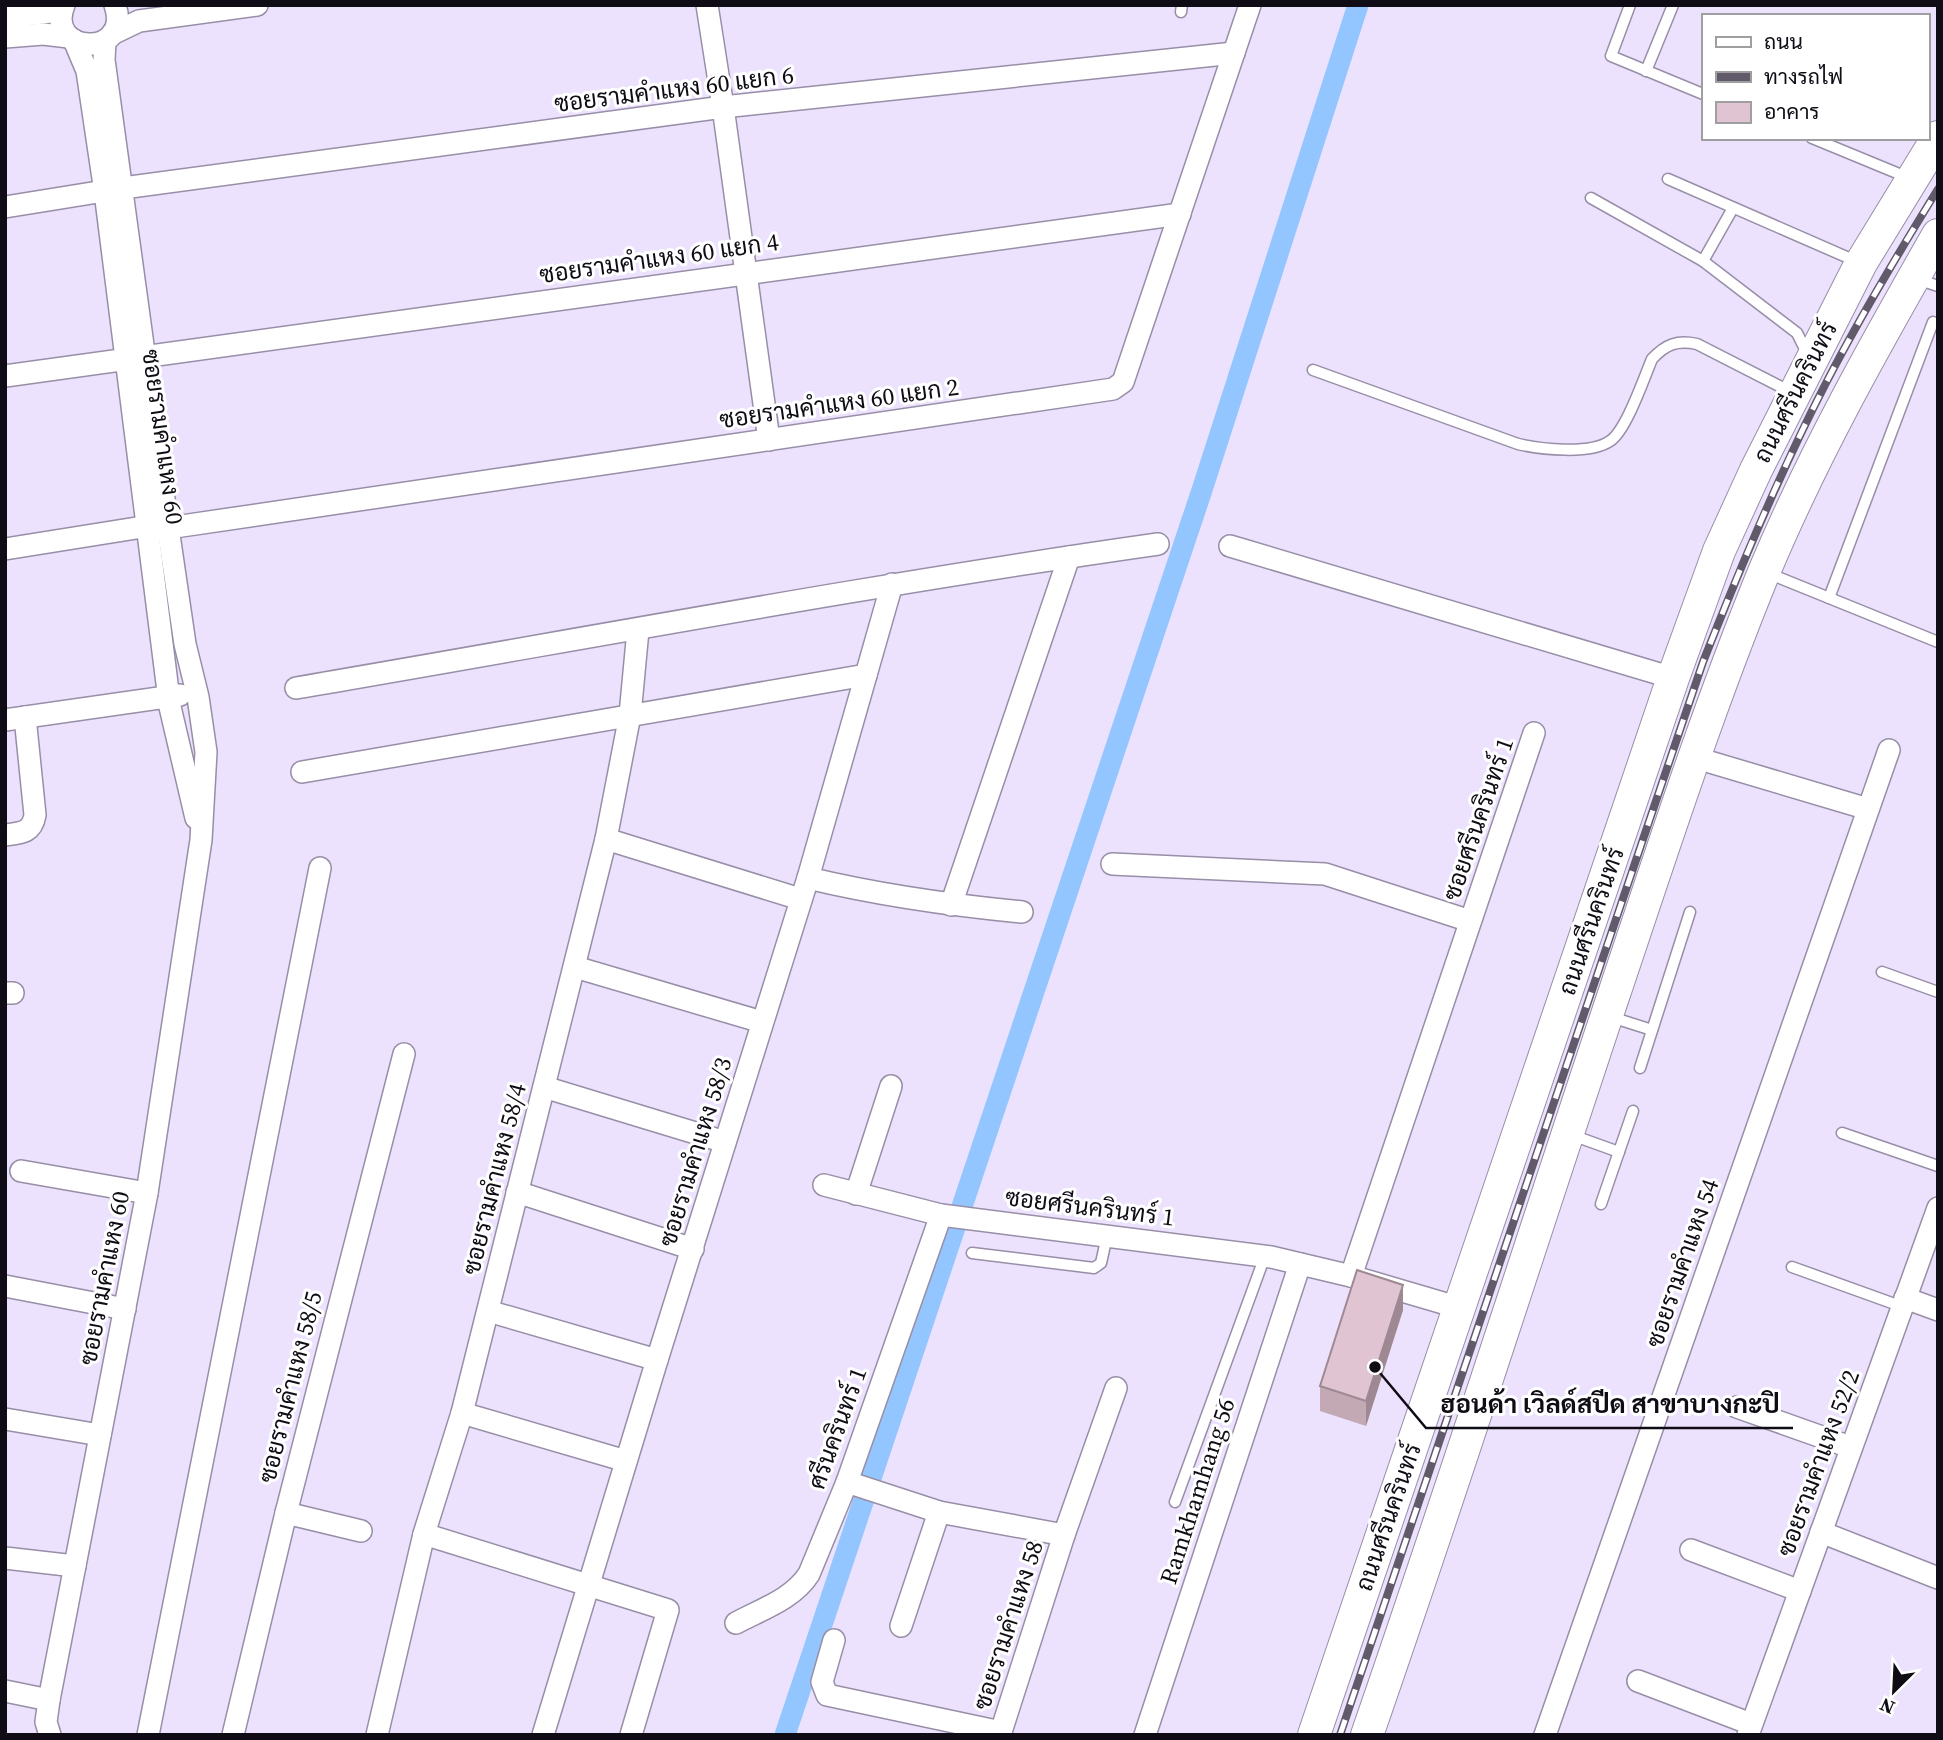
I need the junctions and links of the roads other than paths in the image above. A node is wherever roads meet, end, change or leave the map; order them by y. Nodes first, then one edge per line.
1 (63, 5) edge
2 (115, 5) edge
3 (257, 5) edge
4 (707, 5) edge
5 (1250, 5) edge
6 (1630, 5) edge
7 (1673, 5) edge
8 (14, 13) edge
9 (5, 37) edge
10 (109, 37) junction
11 (72, 39) junction
12 (1234, 53) junction
13 (1646, 71) junction
14 (1702, 94) edge
15 (723, 107) junction
16 (1938, 137) edge
17 (1817, 140) edge
18 (1668, 179) dead end
19 (1912, 179) junction
20 (114, 190) junction
21 (1591, 198) dead end
22 (5, 207) edge
23 (1733, 208) junction
24 (1180, 214) junction
25 (1938, 235) edge
26 (1703, 261) junction
27 (1861, 263) junction
28 (746, 272) junction
29 (1926, 282) edge
30 (1933, 321) dead end
31 (136, 357) junction
32 (1810, 361) junction
33 (1313, 370) dead end
34 (5, 376) edge
35 (1794, 394) junction
36 (769, 440) junction
37 (158, 527) junction
38 (1158, 544) dead end
39 (1230, 546) dead end
40 (5, 549) edge
41 (1719, 551) junction
42 (1069, 557) junction
43 (1765, 572) junction
44 (892, 584) junction
45 (1829, 598) junction
46 (638, 630) junction
47 (1938, 642) edge
48 (866, 675) junction
49 (1673, 678) junction
50 (296, 688) dead end
51 (197, 693) junction
52 (169, 697) junction
53 (629, 715) junction
54 (15, 718) edge
55 (1534, 733) dead end
56 (1889, 750) dead end
57 (1693, 757) junction
58 (302, 772) dead end
59 (1868, 809) junction
60 (5, 835) edge
61 (606, 839) junction
62 (201, 841) junction
63 (1112, 863) dead end
64 (320, 868) dead end
65 (808, 878) junction
66 (800, 899) junction
67 (951, 905) junction
68 (1022, 912) dead end
69 (1690, 912) dead end
70 (1471, 921) junction
71 (575, 967) junction
72 (1882, 972) dead end
73 (1938, 992) edge
74 (1606, 1016) junction
75 (762, 1022) junction
76 (1652, 1030) junction
77 (404, 1054) dead end
78 (1640, 1068) dead end
79 (891, 1086) dead end
80 (544, 1087) junction
81 (1633, 1111) dead end
82 (1567, 1133) junction
83 (1842, 1133) dead end
84 (725, 1142) junction
85 (1619, 1152) junction
86 (1938, 1166) edge
87 (21, 1171) dead end
88 (824, 1185) dead end
89 (517, 1192) junction
90 (147, 1193) junction
91 (856, 1194) junction
92 (1601, 1204) dead end
93 (1938, 1208) edge
94 (947, 1216) junction
95 (1107, 1236) junction
96 (693, 1249) junction
97 (972, 1253) dead end
98 (1265, 1256) junction
99 (1929, 1259) edge
100 (1300, 1264) junction
101 (1792, 1267) dead end
102 (1351, 1276) junction
103 (5, 1286) edge
104 (1904, 1303) junction
105 (1460, 1308) junction
106 (125, 1309) junction
107 (1938, 1310) edge
108 (488, 1311) junction
109 (657, 1360) junction
110 (1116, 1388) dead end
111 (1737, 1407) dead end
112 (462, 1413) junction
113 (5, 1419) edge
114 (100, 1435) junction
115 (1850, 1447) junction
116 (626, 1461) junction
117 (847, 1482) junction
118 (1175, 1502) dead end
119 (939, 1512) junction
120 (286, 1513) junction
121 (361, 1531) dead end
122 (1821, 1532) junction
123 (424, 1534) junction
124 (1064, 1535) junction
125 (1690, 1550) dead end
126 (5, 1559) edge
127 (75, 1566) junction
128 (1938, 1578) edge
129 (588, 1584) junction
130 (1800, 1591) junction
131 (736, 1623) dead end
132 (901, 1626) dead end
133 (834, 1640) dead end
134 (1638, 1681) dead end
135 (5, 1691) edge
136 (49, 1700) junction
137 (1750, 1729) edge
138 (43, 1731) edge
139 (1001, 1733) edge
140 (148, 1735) edge
141 (233, 1735) edge
142 (377, 1735) edge
143 (544, 1735) edge
144 (631, 1735) edge
145 (1145, 1735) edge
146 (1314, 1735) edge
147 (1367, 1735) edge
148 (1545, 1735) edge

1 - 8 street
1 - 11 street, ซอยรามคำแหง 60
2 - 10 street, ซอยรามคำแหง 60
3 - 10 street
4 - 15 street
5 - 12 street, ซอยรามคำแหง 60 แยก 2
6 - 13 lane
7 - 13 lane
9 - 11 street
10 - 11 street
10 - 20 street, ซอยรามคำแหง 60
11 - 20 street, ซอยรามคำแหง 60
12 - 15 street, ซอยรามคำแหง 60 แยก 6
12 - 24 street, ซอยรามคำแหง 60 แยก 2
13 - 14 lane
15 - 20 street, ซอยรามคำแหง 60 แยก 6
15 - 28 street
16 - 19 main road, ถนนศรีนครินทร์
17 - 19 lane
18 - 23 lane
19 - 27 main road, ถนนศรีนครินทร์
20 - 22 street, ซอยรามคำแหง 60 แยก 6
20 - 31 street, ซอยรามคำแหง 60
21 - 26 lane
23 - 26 lane
23 - 27 lane
24 - 28 street, ซอยรามคำแหง 60 แยก 4
24 - 36 street, ซอยรามคำแหง 60 แยก 2
25 - 29 main road, ถนนศรีนครินทร์
26 - 32 lane
27 - 32 main road, ถนนศรีนครินทร์
28 - 31 street, ซอยรามคำแหง 60 แยก 4
28 - 36 street
29 - 43 main road, ถนนศรีนครินทร์
30 - 45 lane
31 - 34 street, ซอยรามคำแหง 60 แยก 4
31 - 37 street, ซอยรามคำแหง 60
32 - 35 main road, ถนนศรีนครินทร์
33 - 35 lane
35 - 41 main road, ถนนศรีนครินทร์
36 - 37 street, ซอยรามคำแหง 60 แยก 2
37 - 40 street, ซอยรามคำแหง 60 แยก 2
37 - 51 street, ซอยรามคำแหง 60
37 - 52 street, ซอยรามคำแหง 60
38 - 42 street
39 - 49 street
41 - 43 main road
41 - 49 main road, ถนนศรีนครินทร์
42 - 44 street
42 - 67 street
43 - 45 lane
43 - 57 main road, ถนนศรีนครินทร์
44 - 46 street
44 - 48 street, ซอยรามคำแหง 58/3
45 - 47 lane
46 - 50 street
46 - 53 street, ซอยรามคำแหง 58/4
48 - 53 street
48 - 65 street, ซอยรามคำแหง 58/3
49 - 105 main road, ถนนศรีนครินทร์
51 - 52 street
51 - 62 street, ซอยรามคำแหง 60
52 - 54 street
52 - 62 street, ซอยรามคำแหง 60
53 - 58 street
53 - 61 street, ซอยรามคำแหง 58/4
54 - 60 street
55 - 70 street, ซอยศรีนครินทร์ 1
56 - 59 street, ซอยรามคำแหง 54
57 - 59 street
57 - 74 main road, ถนนศรีนครินทร์
59 - 148 street, ซอยรามคำแหง 54
61 - 66 street
61 - 71 street, ซอยรามคำแหง 58/4
62 - 90 street, ซอยรามคำแหง 60
63 - 70 street, ซอยศรีนครินทร์ 1
64 - 140 street
65 - 66 street, ซอยรามคำแหง 58/3
65 - 67 street
66 - 75 street, ซอยรามคำแหง 58/3
67 - 68 street
69 - 76 lane
70 - 102 street, ซอยศรีนครินทร์ 1
71 - 75 street
71 - 80 street, ซอยรามคำแหง 58/4
72 - 73 lane
74 - 76 lane
74 - 82 main road, ถนนศรีนครินทร์
75 - 84 street, ซอยรามคำแหง 58/3
76 - 78 lane
77 - 120 street, ซอยรามคำแหง 58/5
79 - 91 street
80 - 84 street
80 - 89 street, ซอยรามคำแหง 58/4
81 - 85 lane
82 - 85 lane
82 - 147 main road, ถนนศรีนครินทร์
83 - 86 lane
84 - 96 street, ซอยรามคำแหง 58/3
85 - 92 lane
87 - 90 street
88 - 91 street, ซอยศรีนครินทร์ 1
89 - 96 street
89 - 108 street, ซอยรามคำแหง 58/4
90 - 106 street, ซอยรามคำแหง 60
91 - 94 street, ซอยศรีนครินทร์ 1
93 - 99 street, ซอยรามคำแหง 52/2
94 - 95 street, ซอยศรีนครินทร์ 1
94 - 117 street, ศรีนครินทร์ 1
95 - 97 lane
95 - 98 street, ซอยศรีนครินทร์ 1
96 - 109 street, ซอยรามคำแหง 58/3
98 - 100 street, ซอยศรีนครินทร์ 1
98 - 118 lane
99 - 104 street, ซอยรามคำแหง 52/2
100 - 102 street, ซอยศรีนครินทร์ 1
100 - 145 street, Ramkhamhang 56
101 - 104 lane
102 - 105 street, ซอยศรีนครินทร์ 1
103 - 106 street
104 - 107 street
104 - 115 street, ซอยรามคำแหง 52/2
105 - 146 main road, ถนนศรีนครินทร์
106 - 114 street, ซอยรามคำแหง 60
108 - 109 street
108 - 112 street, ซอยรามคำแหง 58/4
109 - 116 street, ซอยรามคำแหง 58/3
110 - 124 street, ซอยรามคำแหง 58
111 - 115 street
112 - 116 street
112 - 123 street, ซอยรามคำแหง 58/4
113 - 114 street
114 - 127 street, ซอยรามคำแหง 60
115 - 122 street, ซอยรามคำแหง 52/2
116 - 129 street, ซอยรามคำแหง 58/3
117 - 119 street, ซอยรามคำแหง 58
117 - 131 street, ศรีนครินทร์ 1
119 - 124 street, ซอยรามคำแหง 58
119 - 132 street
120 - 121 street
120 - 141 street, ซอยรามคำแหง 58/5
122 - 128 street
122 - 130 street, ซอยรามคำแหง 52/2
123 - 129 street
123 - 142 street, ซอยรามคำแหง 58/4
124 - 139 street, ซอยรามคำแหง 58
125 - 130 street
126 - 127 street
127 - 136 street, ซอยรามคำแหง 60
129 - 143 street, ซอยรามคำแหง 58/3
129 - 144 street
130 - 137 street, ซอยรามคำแหง 52/2
133 - 139 street, ซอยรามคำแหง 58
134 - 137 street
135 - 136 street
136 - 138 street, ซอยรามคำแหง 60

